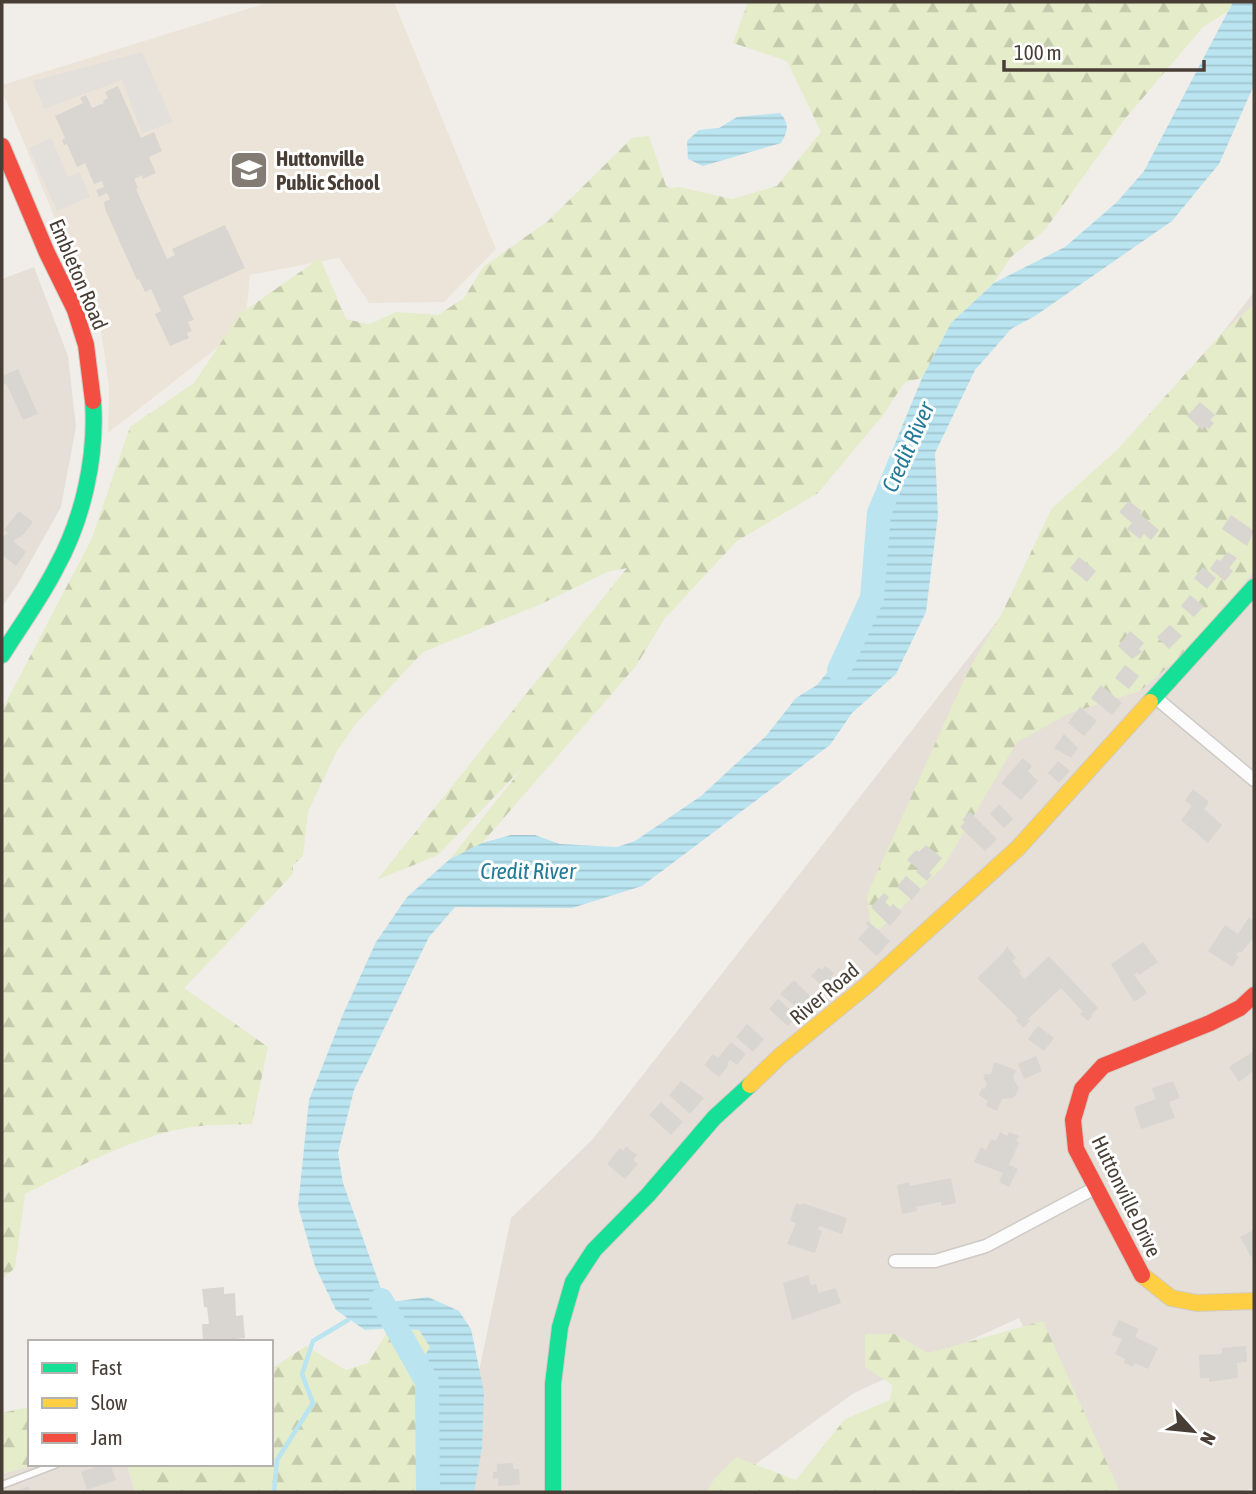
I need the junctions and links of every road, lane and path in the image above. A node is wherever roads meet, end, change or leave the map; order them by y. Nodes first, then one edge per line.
1 (2, 146) edge
2 (1254, 587) edge
3 (2, 654) edge
4 (1156, 698) junction
5 (1254, 780) edge
6 (1254, 995) edge
7 (1095, 1188) junction
8 (895, 1261) dead end
9 (1254, 1301) edge
10 (52, 1466) edge
11 (2, 1485) edge
12 (553, 1492) edge

1 - 3 street, Embleton Road
2 - 4 street, River Road
4 - 5 street
4 - 12 street, River Road
6 - 7 street, Huttonville Drive
7 - 8 street
7 - 9 street, Huttonville Drive
10 - 11 lane

